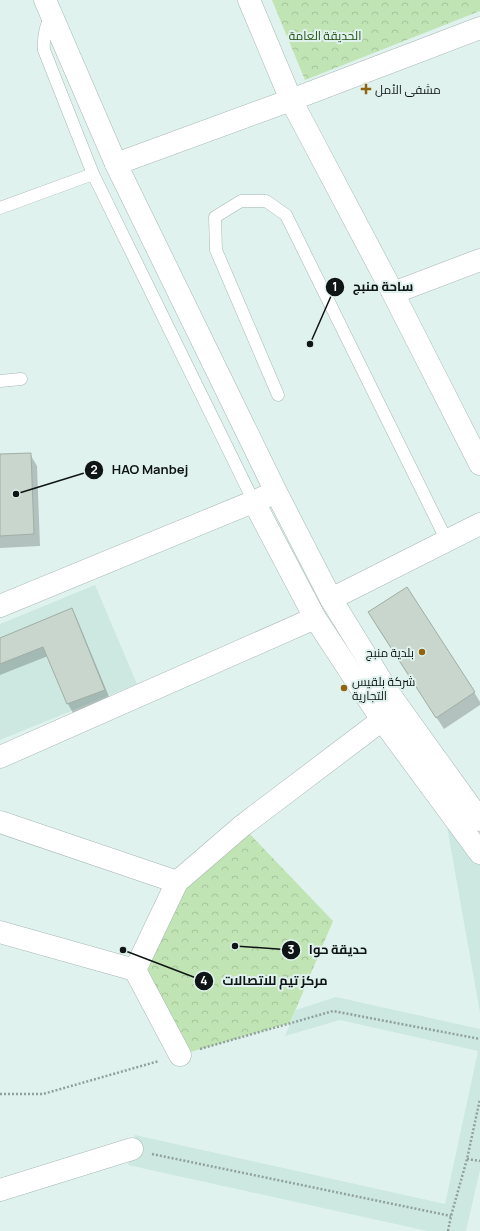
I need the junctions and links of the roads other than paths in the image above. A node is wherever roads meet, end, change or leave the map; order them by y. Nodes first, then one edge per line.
1 (249, 0) edge
2 (48, 7) edge
3 (480, 28) edge
4 (291, 100) junction
5 (116, 164) junction
6 (93, 174) junction
7 (0, 208) edge
8 (480, 260) edge
9 (394, 293) junction
10 (20, 380) dead end
11 (0, 381) edge
12 (278, 395) dead end
13 (480, 464) edge
14 (276, 492) junction
15 (254, 502) junction
16 (480, 524) edge
17 (447, 540) junction
18 (331, 599) junction
19 (0, 606) edge
20 (315, 618) junction
21 (382, 720) junction
22 (0, 757) edge
23 (480, 820) edge
24 (0, 822) edge
25 (480, 853) edge
26 (177, 882) junction
27 (0, 932) edge
28 (135, 970) junction
29 (180, 1055) road end
30 (132, 1149) road end
31 (0, 1190) edge

1 - 4 street
2 - 5 street
2 - 6 lane
3 - 4 street
4 - 5 street
4 - 9 street
5 - 14 street
6 - 7 lane
6 - 15 lane
8 - 9 street
9 - 13 street
10 - 11 lane
12 - 17 lane
14 - 15 street
14 - 18 street
15 - 19 street
15 - 20 street
16 - 17 street
17 - 18 street
18 - 23 street
20 - 21 street
20 - 22 street
21 - 25 street
21 - 26 street
24 - 26 street
26 - 28 street
27 - 28 street
28 - 29 street
30 - 31 street

